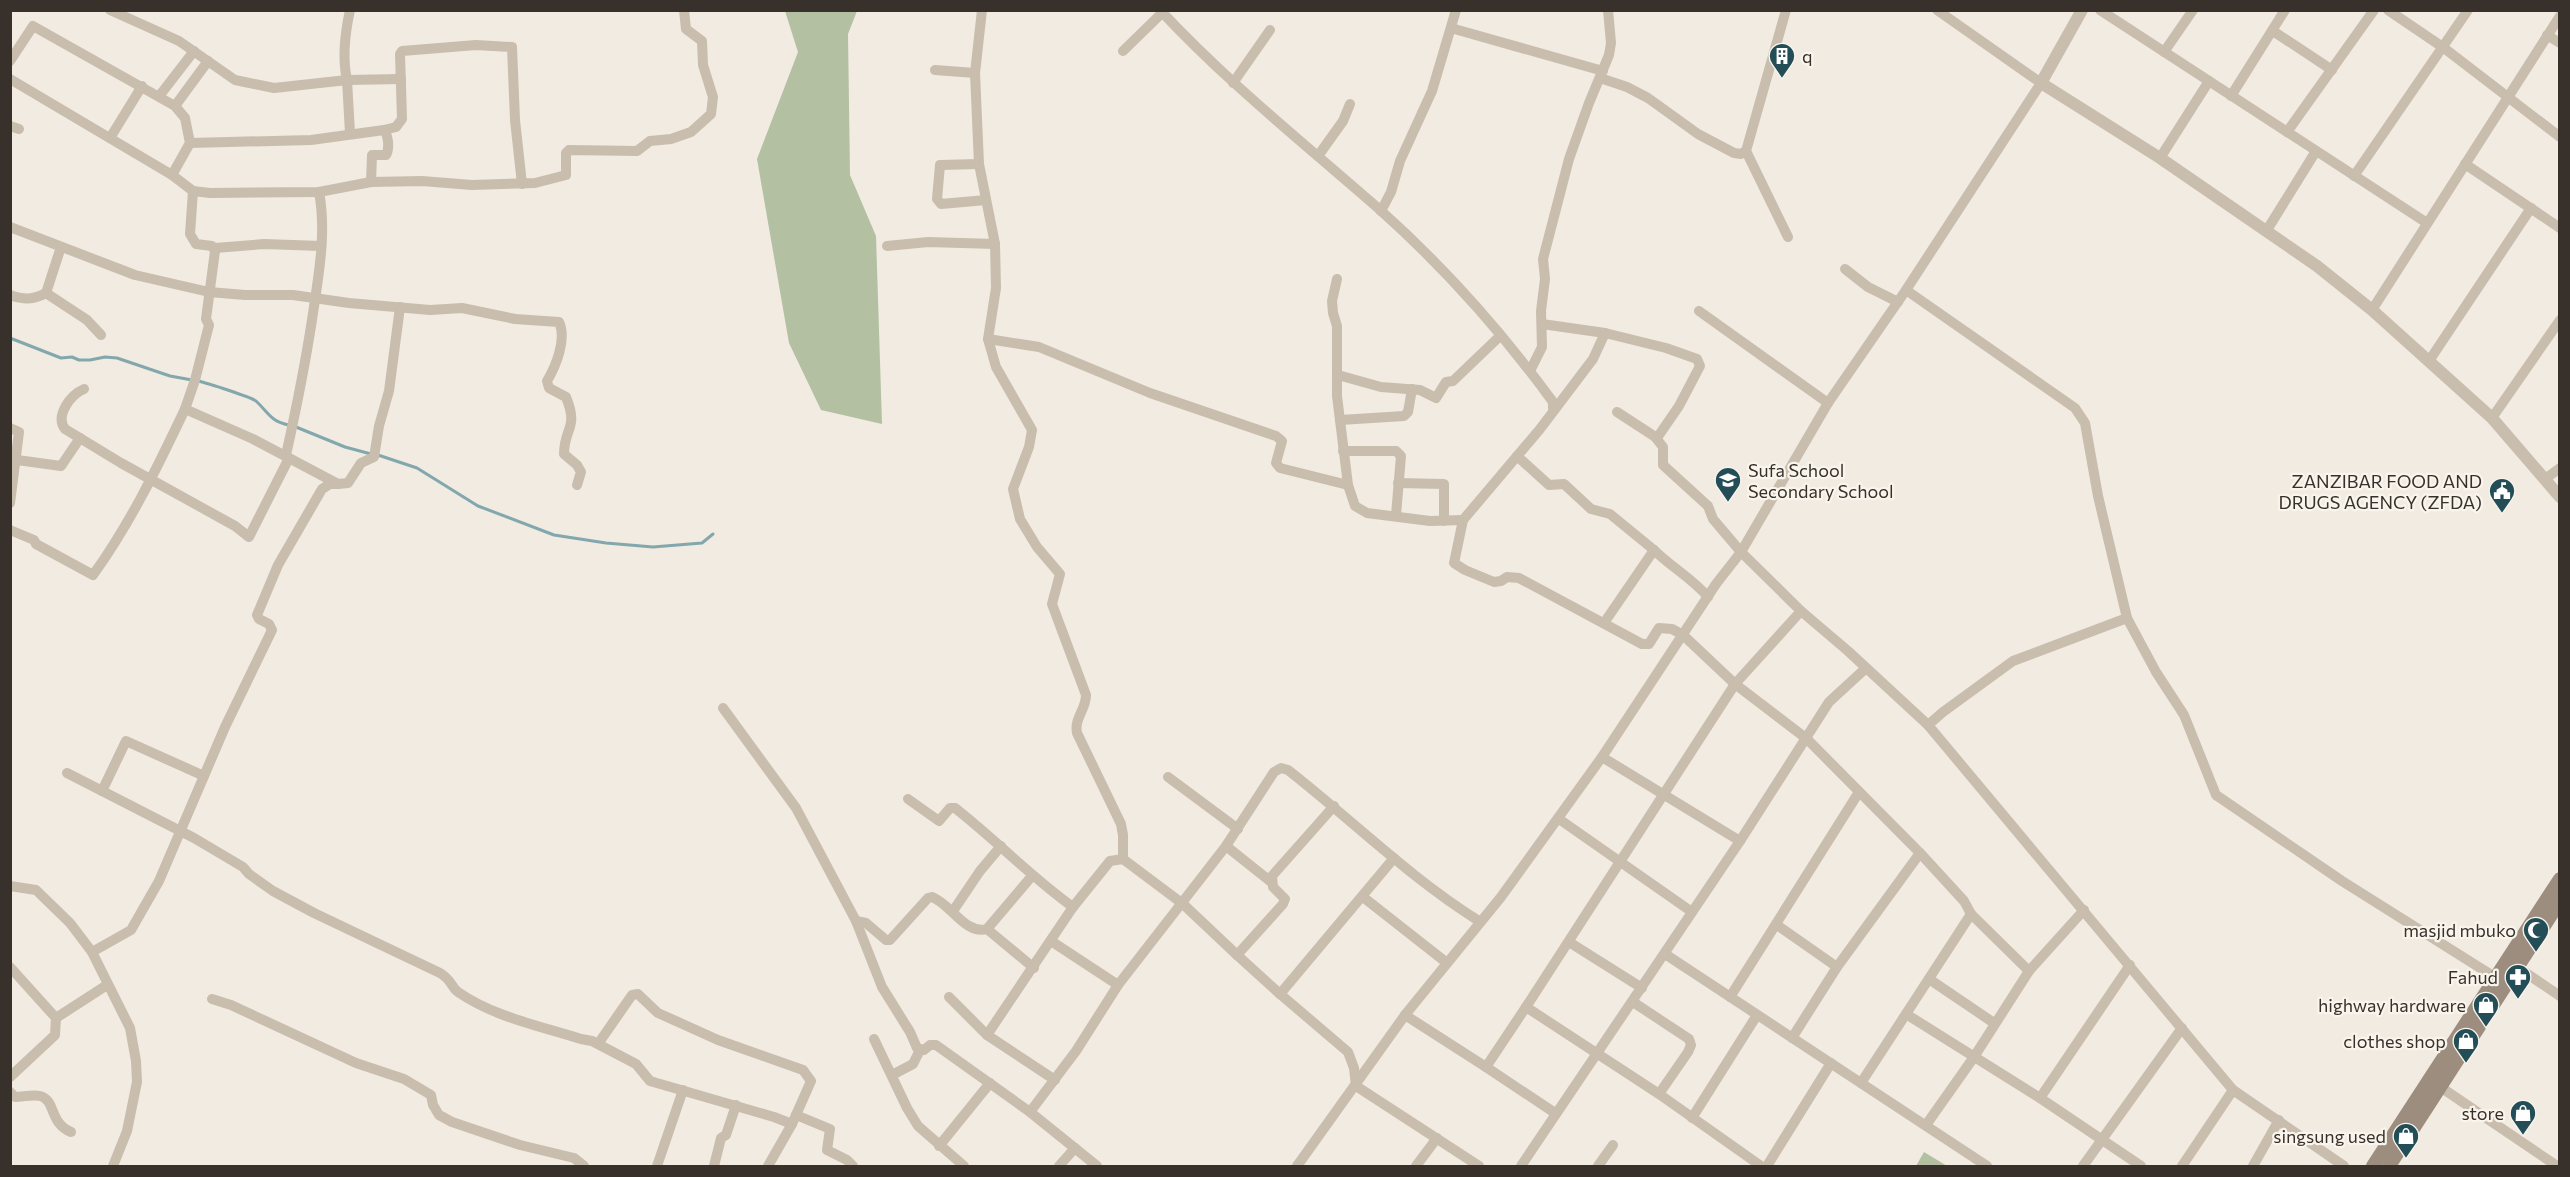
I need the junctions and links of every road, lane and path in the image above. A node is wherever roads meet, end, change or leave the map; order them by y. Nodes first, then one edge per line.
1 (110, 10) edge
2 (350, 10) edge
3 (684, 10) edge
4 (982, 10) edge
5 (1456, 10) edge
6 (1608, 10) edge
7 (1786, 10) edge
8 (1937, 10) edge
9 (2082, 10) edge
10 (2100, 10) edge
11 (2193, 10) edge
12 (2285, 10) edge
13 (2374, 10) edge
14 (2388, 10) edge
15 (2468, 10) edge
16 (1161, 12) edge
17 (124, 14) edge
18 (2559, 16) edge
19 (1451, 28) junction
20 (1270, 30) dead end
21 (2273, 31) junction
22 (2547, 35) junction
23 (2559, 43) edge
24 (2444, 48) junction
25 (194, 51) junction
26 (1123, 51) dead end
27 (2164, 52) junction
28 (10, 61) edge
29 (208, 61) junction
30 (2332, 69) junction
31 (935, 70) dead end
32 (975, 73) junction
33 (1601, 74) junction
34 (10, 79) edge
35 (401, 79) junction
36 (347, 80) junction
37 (2209, 81) junction
38 (1233, 83) junction
39 (2041, 83) junction
40 (142, 86) junction
41 (159, 95) junction
42 (2231, 96) junction
43 (2507, 97) junction
44 (1350, 104) dead end
45 (175, 106) junction
46 (384, 130) junction
47 (2287, 132) junction
48 (350, 133) junction
49 (2559, 137) edge
50 (110, 138) junction
51 (190, 143) junction
52 (1746, 151) junction
53 (2316, 151) junction
54 (1318, 156) junction
55 (2160, 158) junction
56 (979, 164) junction
57 (2464, 164) junction
58 (172, 175) junction
59 (2354, 176) junction
60 (371, 182) junction
61 (522, 184) junction
62 (193, 191) junction
63 (319, 192) junction
64 (986, 200) junction
65 (2531, 208) junction
66 (1381, 211) junction
67 (2427, 223) junction
68 (10, 227) edge
69 (2559, 228) edge
70 (2267, 230) junction
71 (1788, 237) dead end
72 (995, 244) junction
73 (321, 246) junction
74 (887, 246) dead end
75 (61, 247) junction
76 (214, 248) junction
77 (1845, 269) dead end
78 (1337, 279) dead end
79 (1906, 290) junction
80 (209, 292) junction
81 (46, 293) junction
82 (10, 295) edge
83 (315, 297) junction
84 (1898, 302) junction
85 (400, 307) junction
86 (2372, 310) junction
87 (1699, 312) dead end
88 (2559, 321) edge
89 (1542, 324) junction
90 (1605, 333) junction
91 (100, 335) dead end
92 (2549, 335) junction
93 (1500, 336) junction
94 (988, 339) junction
95 (2559, 342) edge
96 (2429, 361) junction
97 (1530, 370) junction
98 (1338, 375) junction
99 (1412, 388) junction
100 (84, 389) dead end
101 (1828, 403) junction
102 (1553, 408) junction
103 (185, 409) junction
104 (1617, 412) dead end
105 (2492, 417) junction
106 (1340, 420) junction
107 (10, 428) edge
108 (80, 438) junction
109 (1656, 438) junction
110 (1343, 451) junction
111 (287, 456) junction
112 (1517, 456) junction
113 (14, 460) edge
114 (2559, 468) edge
115 (2545, 479) junction
116 (151, 480) junction
117 (1398, 483) junction
118 (338, 484) junction
119 (577, 485) dead end
120 (1348, 485) junction
121 (2559, 497) edge
122 (10, 504) edge
123 (1396, 515) junction
124 (1463, 520) junction
125 (1444, 521) junction
126 (10, 530) edge
127 (1653, 550) junction
128 (1741, 552) junction
129 (1708, 597) junction
130 (1801, 611) junction
131 (2127, 618) junction
132 (1604, 623) junction
133 (1683, 635) junction
134 (1866, 668) junction
135 (1735, 684) junction
136 (723, 708) dead end
137 (1928, 725) junction
138 (1806, 739) junction
139 (1602, 757) junction
140 (67, 773) dead end
141 (204, 776) junction
142 (1168, 777) dead end
143 (102, 791) junction
144 (1859, 792) junction
145 (1664, 796) junction
146 (908, 799) dead end
147 (1334, 806) junction
148 (1559, 819) junction
149 (1238, 829) junction
150 (182, 832) junction
151 (1740, 841) junction
152 (1001, 846) junction
153 (1226, 846) junction
154 (1920, 853) junction
155 (1394, 858) junction
156 (1123, 859) junction
157 (1621, 862) junction
158 (1032, 876) junction
159 (2559, 879) edge
160 (1270, 881) junction
161 (10, 886) edge
162 (1363, 897) junction
163 (2559, 901) edge
164 (1183, 904) junction
165 (1073, 906) junction
166 (2084, 910) junction
167 (953, 911) junction
168 (1692, 912) junction
169 (1971, 914) junction
170 (855, 921) junction
171 (1479, 921) junction
172 (1777, 925) junction
173 (987, 929) junction
174 (1051, 941) junction
175 (1569, 942) junction
176 (92, 952) junction
177 (1665, 954) junction
178 (1237, 955) junction
179 (1447, 963) junction
180 (2130, 965) junction
181 (10, 967) edge
182 (1838, 967) junction
183 (1034, 968) junction
184 (2517, 968) junction
185 (2029, 971) junction
186 (1929, 979) junction
187 (2500, 981) junction
188 (107, 985) junction
189 (1118, 985) junction
190 (1642, 988) junction
191 (1280, 994) junction
192 (2559, 996) edge
193 (949, 997) dead end
194 (1730, 997) junction
195 (212, 999) dead end
196 (1633, 1002) junction
197 (1526, 1007) junction
198 (1906, 1014) junction
199 (1405, 1015) junction
200 (1757, 1015) junction
201 (56, 1018) junction
202 (1994, 1023) junction
203 (2182, 1028) junction
204 (987, 1035) junction
205 (1792, 1038) junction
206 (874, 1039) dead end
207 (598, 1044) junction
208 (920, 1050) junction
209 (1596, 1053) junction
210 (1974, 1057) junction
211 (1831, 1063) junction
212 (1486, 1067) junction
213 (892, 1075) junction
214 (10, 1077) edge
215 (1055, 1080) junction
216 (990, 1083) junction
217 (1861, 1083) junction
218 (2434, 1084) junction
219 (1356, 1086) junction
220 (683, 1090) junction
221 (2234, 1090) junction
222 (10, 1092) edge
223 (1659, 1094) junction
224 (2040, 1098) junction
225 (736, 1105) junction
226 (1030, 1112) junction
227 (1556, 1113) junction
228 (1692, 1118) junction
229 (794, 1120) junction
230 (2279, 1120) junction
231 (1926, 1125) junction
232 (70, 1132) dead end
233 (1437, 1137) junction
234 (2102, 1141) junction
235 (1613, 1144) dead end
236 (939, 1146) junction
237 (1075, 1148) junction
238 (2558, 1166) edge
239 (113, 1167) edge
240 (584, 1167) edge
241 (657, 1167) edge
242 (714, 1167) edge
243 (768, 1167) edge
244 (853, 1167) edge
245 (964, 1167) edge
246 (1059, 1167) edge
247 (1097, 1167) edge
248 (1297, 1167) edge
249 (1416, 1167) edge
250 (1479, 1167) edge
251 (1521, 1167) edge
252 (1598, 1167) edge
253 (1761, 1167) edge
254 (1767, 1167) edge
255 (1987, 1167) edge
256 (2083, 1167) edge
257 (2141, 1167) edge
258 (2182, 1167) edge
259 (2253, 1167) edge
260 (2344, 1167) edge
261 (2373, 1167) edge
262 (2389, 1167) edge

1 - 17 street
2 - 36 street
3 - 61 street
4 - 32 street
5 - 19 street
6 - 33 street
7 - 52 street
8 - 39 street
9 - 39 street
10 - 27 street
11 - 27 street
12 - 21 street
13 - 30 street
14 - 24 street
15 - 24 street
16 - 26 street
16 - 38 street
17 - 25 street
18 - 22 street
19 - 33 street
19 - 66 street
20 - 38 street
21 - 30 street
21 - 42 street
22 - 23 street
22 - 43 street
24 - 43 street
24 - 59 street
25 - 29 street
25 - 41 street
27 - 37 street
28 - 40 street
29 - 36 street
29 - 45 street
30 - 47 street
31 - 32 street
32 - 56 street
33 - 52 street
33 - 89 street
34 - 50 street
35 - 36 street
35 - 46 street
35 - 61 street
36 - 48 street
37 - 42 street
37 - 55 street
38 - 54 street
39 - 55 street
39 - 79 street
40 - 41 street
40 - 50 street
41 - 45 street
42 - 47 street
43 - 49 street
43 - 57 street
44 - 54 street
45 - 51 street
46 - 48 street
46 - 60 street
47 - 53 street
48 - 51 street
50 - 58 street
51 - 58 street
52 - 71 street
53 - 59 street
53 - 70 street
54 - 66 street
55 - 70 street
56 - 64 street
56 - 64 street
57 - 65 street
57 - 67 street
58 - 62 street
59 - 67 street
60 - 61 street
60 - 63 street
62 - 63 street
62 - 76 street
63 - 73 street
64 - 72 street
65 - 69 street
65 - 96 street
66 - 93 street
67 - 86 street
68 - 75 street
70 - 86 street
72 - 74 street
72 - 94 street
73 - 76 street
73 - 83 street
75 - 80 street
75 - 81 street
76 - 80 street
77 - 84 street
78 - 98 street
79 - 84 street
79 - 131 street
80 - 83 street
80 - 103 street
81 - 82 street
81 - 91 street
83 - 85 street
83 - 111 street
84 - 101 street
85 - 118 street
85 - 119 street
86 - 96 street
87 - 101 street
88 - 92 street
89 - 90 street
89 - 97 street
90 - 102 street
90 - 109 street
92 - 95 street
92 - 105 street
93 - 97 street
93 - 99 street
94 - 120 street
94 - 156 street
96 - 105 street
97 - 102 street
98 - 99 street
98 - 106 street
99 - 106 street
100 - 108 street
101 - 128 street
102 - 112 street
103 - 111 street
103 - 116 street
104 - 109 street
105 - 115 street
106 - 110 street
107 - 113 street
108 - 113 street
108 - 116 street
109 - 128 street
110 - 117 street
110 - 120 street
111 - 116 street
111 - 118 street
112 - 124 street
112 - 127 street
113 - 122 street
114 - 115 street
115 - 121 street
116 - 126 street
117 - 123 street
117 - 125 street
118 - 141 street
120 - 123 street
123 - 125 street
124 - 125 street
124 - 132 street
127 - 129 street
127 - 132 street
128 - 129 street
128 - 130 street
129 - 133 street
130 - 134 street
130 - 135 street
131 - 137 street
131 - 187 street
132 - 133 street
133 - 135 street
133 - 139 street
134 - 137 street
134 - 138 street
135 - 138 street
135 - 145 street
136 - 170 street
137 - 166 street
138 - 144 street
138 - 151 street
139 - 145 street
139 - 148 street
140 - 143 street
141 - 143 street
141 - 150 street
142 - 149 street
143 - 150 street
144 - 154 street
144 - 172 street
145 - 151 street
145 - 157 street
146 - 152 street
147 - 149 street
147 - 155 street
147 - 160 street
148 - 157 street
148 - 171 street
149 - 153 street
150 - 176 street
150 - 207 street
151 - 168 street
152 - 158 street
152 - 167 street
153 - 160 street
153 - 164 street
154 - 169 street
154 - 182 street
155 - 162 street
155 - 171 street
156 - 164 street
156 - 165 street
157 - 168 street
157 - 175 street
158 - 165 street
158 - 173 street
159 - 187 main road
160 - 178 street
161 - 176 street
162 - 179 street
162 - 191 street
163 - 184 main road
164 - 178 street
164 - 189 street
165 - 174 street
166 - 180 street
166 - 185 street
167 - 170 street
167 - 173 street
168 - 177 street
169 - 185 street
169 - 186 street
170 - 208 street
171 - 179 street
172 - 182 street
172 - 194 street
173 - 183 street
174 - 183 street
174 - 189 street
175 - 190 street
175 - 197 street
176 - 188 street
177 - 190 street
177 - 194 street
178 - 191 street
179 - 199 street
180 - 203 street
180 - 224 street
181 - 201 street
182 - 205 street
183 - 204 street
184 - 187 main road
184 - 192 street
185 - 202 street
186 - 198 street
186 - 202 street
187 - 218 main road
188 - 201 street
188 - 239 street
189 - 215 street
190 - 196 street
191 - 219 street
193 - 204 street
194 - 200 street
195 - 240 street
196 - 209 street
196 - 223 street
197 - 209 street
197 - 212 street
198 - 210 street
198 - 217 street
199 - 212 street
199 - 219 street
200 - 205 street
200 - 228 street
201 - 214 street
202 - 210 street
203 - 221 street
203 - 234 street
204 - 215 street
205 - 211 street
206 - 213 street
207 - 220 street
207 - 229 street
208 - 213 street
208 - 216 street
209 - 223 street
209 - 227 street
210 - 224 street
210 - 231 street
211 - 217 street
211 - 254 street
212 - 227 street
213 - 236 street
215 - 226 street
216 - 226 street
216 - 236 street
217 - 231 street
218 - 238 street
218 - 261 main road
218 - 262 main road
219 - 233 street
219 - 248 street
220 - 225 street
220 - 241 street
221 - 230 street
221 - 258 street
222 - 232 street
223 - 228 street
224 - 234 street
225 - 229 street
225 - 242 street
226 - 237 street
227 - 251 street
228 - 253 street
229 - 243 street
229 - 244 street
230 - 259 street
230 - 260 street
231 - 255 street
233 - 249 street
233 - 250 street
234 - 256 street
234 - 257 street
235 - 252 street
236 - 245 street
237 - 246 street
237 - 247 street

